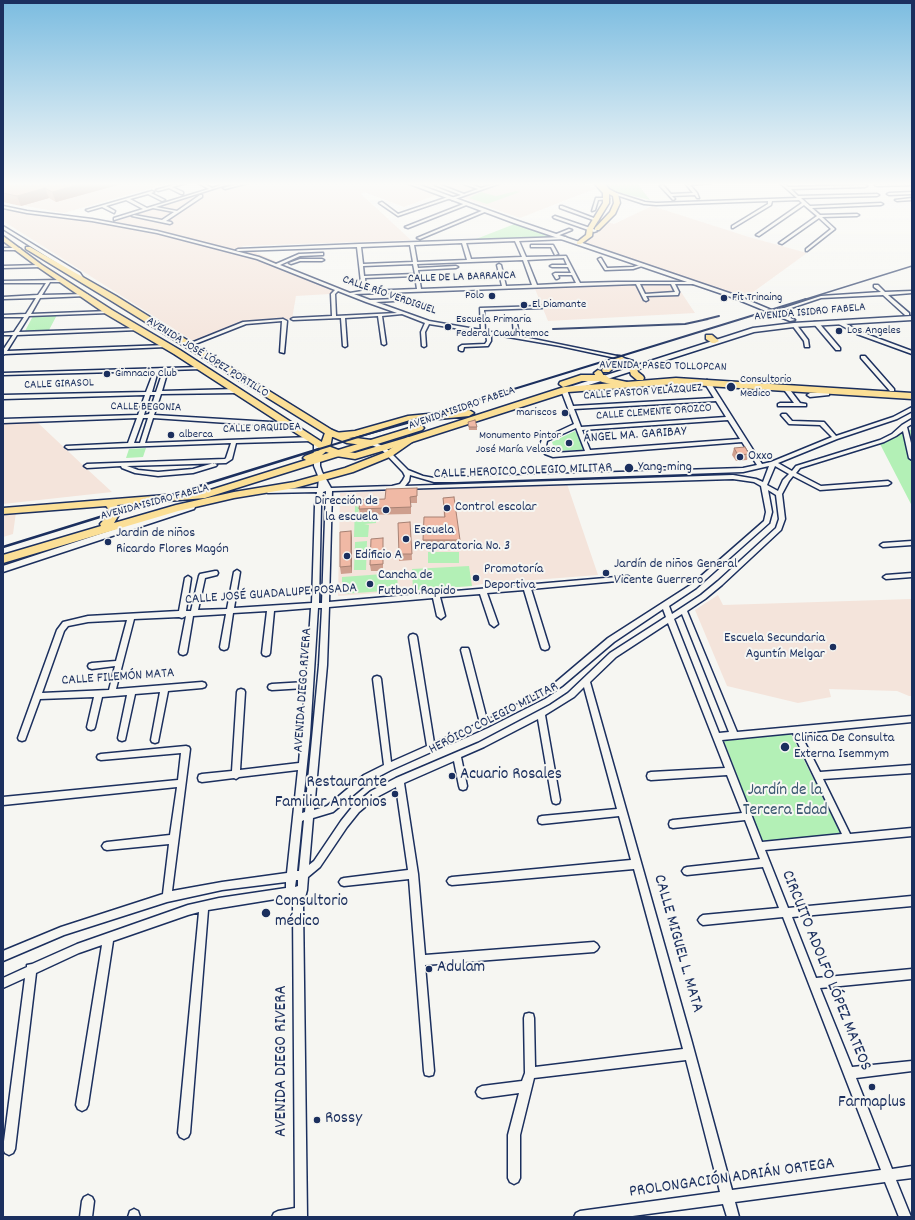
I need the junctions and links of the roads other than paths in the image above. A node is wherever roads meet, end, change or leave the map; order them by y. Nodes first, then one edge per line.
1 (530, 239) edge
2 (6, 240) edge
3 (16, 240) edge
4 (25, 240) edge
5 (184, 240) edge
6 (517, 240) joint
7 (568, 240) edge
8 (569, 240) edge
9 (583, 240) edge
10 (785, 240) edge
11 (820, 240) edge
12 (464, 242) junction
13 (3, 243) edge
14 (579, 243) junction
15 (781, 243) dead end
16 (412, 244) junction
17 (359, 246) junction
18 (532, 246) junction
19 (17, 248) junction
20 (3, 250) edge
21 (807, 250) dead end
22 (229, 251) junction
23 (322, 254) dead end
24 (535, 254) dead end
25 (556, 254) dead end
26 (524, 258) junction
27 (600, 259) dead end
28 (322, 260) dead end
29 (468, 261) junction
30 (415, 263) junction
31 (277, 265) junction
32 (361, 265) junction
33 (499, 265) dead end
34 (40, 266) junction
35 (552, 266) dead end
36 (570, 266) junction
37 (641, 266) junction
38 (3, 267) edge
39 (282, 267) junction
40 (456, 267) dead end
41 (416, 269) junction
42 (573, 274) junction
43 (417, 275) junction
44 (363, 277) junction
45 (557, 278) dead end
46 (81, 279) junction
47 (49, 281) junction
48 (63, 281) junction
49 (3, 282) edge
50 (637, 283) junction
51 (672, 283) junction
52 (692, 283) junction
53 (578, 284) junction
54 (535, 286) junction
55 (876, 286) dead end
56 (504, 287) junction
57 (338, 288) junction
58 (419, 290) junction
59 (364, 292) junction
60 (912, 292) edge
61 (350, 293) junction
62 (884, 294) junction
63 (644, 295) junction
64 (86, 296) junction
65 (40, 297) junction
66 (3, 298) edge
67 (394, 300) dead end
68 (646, 300) dead end
69 (368, 301) junction
70 (540, 307) dead end
71 (778, 310) junction
72 (109, 312) junction
73 (404, 314) junction
74 (28, 315) junction
75 (380, 315) junction
76 (3, 316) edge
77 (910, 316) edge
78 (334, 317) junction
79 (343, 317) junction
80 (293, 319) dead end
81 (791, 320) junction
82 (428, 322) junction
83 (839, 322) junction
84 (515, 323) dead end
85 (816, 323) junction
86 (138, 329) junction
87 (486, 332) junction
88 (3, 334) edge
89 (16, 334) junction
90 (517, 337) junction
91 (384, 344) dead end
92 (188, 345) junction
93 (166, 346) junction
94 (345, 346) dead end
95 (424, 346) dead end
96 (807, 346) dead end
97 (838, 349) dead end
98 (461, 350) dead end
99 (282, 352) dead end
100 (911, 353) edge
101 (3, 354) edge
102 (863, 357) dead end
103 (620, 358) junction
104 (215, 362) junction
105 (632, 365) junction
106 (200, 368) junction
107 (156, 370) junction
108 (166, 370) junction
109 (3, 374) edge
110 (602, 374) junction
111 (581, 378) joint
112 (640, 378) junction
113 (707, 382) junction
114 (624, 384) junction
115 (785, 387) junction
116 (912, 388) edge
117 (566, 389) junction
118 (826, 390) junction
119 (892, 390) junction
120 (236, 391) junction
121 (159, 392) junction
122 (148, 393) junction
123 (810, 395) dead end
124 (912, 396) edge
125 (3, 397) edge
126 (717, 398) junction
127 (780, 405) dead end
128 (571, 408) junction
129 (912, 409) edge
130 (468, 412) junction
131 (784, 415) dead end
132 (151, 416) junction
133 (141, 417) junction
134 (730, 418) junction
135 (912, 420) edge
136 (3, 421) edge
137 (288, 425) junction
138 (904, 426) junction
139 (578, 427) junction
140 (332, 434) junction
141 (547, 438) joint
142 (835, 438) junction
143 (744, 440) junction
144 (234, 441) junction
145 (371, 443) junction
146 (131, 444) junction
147 (142, 444) junction
148 (68, 446) dead end
149 (318, 449) junction
150 (386, 451) junction
151 (588, 452) junction
152 (339, 454) junction
153 (912, 458) edge
154 (226, 462) junction
155 (773, 463) junction
156 (120, 465) junction
157 (87, 466) dead end
158 (760, 466) junction
159 (406, 471) junction
160 (691, 472) junction
161 (792, 473) junction
162 (322, 478) junction
163 (694, 478) junction
164 (570, 479) junction
165 (888, 483) dead end
166 (764, 486) junction
167 (393, 488) junction
168 (320, 489) junction
169 (329, 489) junction
170 (264, 491) junction
171 (779, 494) junction
172 (182, 497) junction
173 (211, 501) junction
174 (105, 502) junction
175 (318, 506) junction
176 (328, 506) junction
177 (3, 511) edge
178 (105, 524) junction
179 (912, 542) edge
180 (883, 545) dead end
181 (3, 559) edge
182 (3, 569) edge
183 (237, 572) dead end
184 (215, 573) dead end
185 (912, 575) edge
186 (886, 577) dead end
187 (188, 578) dead end
188 (628, 578) dead end
189 (527, 588) junction
190 (483, 591) junction
191 (436, 595) junction
192 (325, 605) junction
193 (665, 605) junction
194 (315, 606) junction
195 (271, 608) junction
196 (683, 609) junction
197 (230, 612) junction
198 (192, 614) junction
199 (182, 615) junction
200 (441, 616) dead end
201 (131, 617) junction
202 (670, 618) junction
203 (494, 624) dead end
204 (412, 637) dead end
205 (224, 647) dead end
206 (545, 647) dead end
207 (465, 650) dead end
208 (183, 652) dead end
209 (266, 653) dead end
210 (120, 663) junction
211 (92, 666) dead end
212 (377, 679) dead end
213 (586, 681) junction
214 (202, 685) dead end
215 (310, 685) junction
216 (272, 687) dead end
217 (166, 688) junction
218 (132, 690) junction
219 (112, 692) junction
220 (241, 692) dead end
221 (99, 694) junction
222 (37, 696) junction
223 (541, 714) junction
224 (912, 720) edge
225 (484, 725) junction
226 (91, 727) dead end
227 (795, 730) junction
228 (317, 734) junction
229 (306, 735) junction
230 (734, 735) junction
231 (716, 737) junction
232 (22, 738) dead end
233 (122, 738) dead end
234 (155, 740) dead end
235 (431, 748) junction
236 (457, 756) junction
237 (102, 757) dead end
238 (302, 766) junction
239 (388, 767) junction
240 (912, 769) edge
241 (729, 771) junction
242 (236, 775) junction
243 (651, 776) dead end
244 (818, 776) junction
245 (202, 778) dead end
246 (399, 781) junction
247 (181, 783) junction
248 (463, 786) dead end
249 (556, 800) dead end
250 (3, 801) edge
251 (622, 812) junction
252 (309, 816) junction
253 (747, 816) junction
254 (297, 818) junction
255 (542, 820) dead end
256 (673, 824) dead end
257 (912, 832) edge
258 (848, 838) junction
259 (174, 839) junction
260 (107, 846) dead end
261 (759, 846) junction
262 (765, 863) junction
263 (637, 864) junction
264 (687, 871) dead end
265 (413, 874) junction
266 (303, 875) junction
267 (291, 876) junction
268 (452, 881) dead end
269 (344, 882) dead end
270 (302, 890) junction
271 (290, 892) junction
272 (167, 897) junction
273 (912, 901) edge
274 (298, 905) junction
275 (204, 906) junction
276 (786, 913) junction
277 (703, 920) dead end
278 (108, 938) junction
279 (594, 948) dead end
280 (3, 956) edge
281 (421, 960) junction
282 (31, 969) junction
283 (912, 974) edge
284 (3, 983) edge
285 (814, 983) junction
286 (529, 1018) dead end
287 (690, 1054) junction
288 (912, 1066) edge
289 (429, 1070) dead end
290 (530, 1073) junction
291 (849, 1073) junction
292 (527, 1086) junction
293 (482, 1092) dead end
294 (82, 1104) dead end
295 (184, 1133) dead end
296 (9, 1149) dead end
297 (912, 1172) edge
298 (888, 1175) junction
299 (514, 1178) dead end
300 (728, 1197) junction
301 (88, 1201) dead end
302 (301, 1215) edge
303 (86, 1217) edge
304 (278, 1217) edge
305 (580, 1217) edge
306 (733, 1217) edge
307 (905, 1217) edge

1 - 18 street
2 - 19 main road, AVENIDA JOSÉ LÓPEZ PORTILLO
3 - 46 main road, AVENIDA JOSÉ LÓPEZ PORTILLO
4 - 46 street
5 - 22 street, CALLE RÍO VERDIGUEL
6 - 12 street
6 - 26 street
7 - 37 main road
8 - 14 main road
9 - 14 main road
10 - 15 street
11 - 21 street
12 - 16 street
12 - 29 street
13 - 19 main road
14 - 37 main road
16 - 17 street
16 - 30 street
17 - 22 street
17 - 32 street
18 - 24 street
18 - 25 street
19 - 20 street
19 - 34 main road, AVENIDA JOSÉ LÓPEZ PORTILLO
22 - 31 street, CALLE RÍO VERDIGUEL
23 - 31 street
26 - 29 street
26 - 36 street
26 - 54 street
27 - 37 street
28 - 39 street
29 - 30 street
30 - 32 street
30 - 41 street
31 - 39 street, CALLE RÍO VERDIGUEL
32 - 44 street
33 - 56 street
34 - 38 street
34 - 48 main road, AVENIDA JOSÉ LÓPEZ PORTILLO
35 - 36 street
36 - 42 street
37 - 52 main road
39 - 57 street, CALLE RÍO VERDIGUEL
40 - 41 street
41 - 43 street
42 - 45 street
42 - 53 street
43 - 44 street
43 - 58 street
44 - 59 street
46 - 92 main road, AVENIDA JOSÉ LÓPEZ PORTILLO
47 - 48 street
47 - 49 street
47 - 65 street
48 - 64 main road, AVENIDA JOSÉ LÓPEZ PORTILLO
50 - 51 street, CALLE DE LA BARRANCA
50 - 53 street, CALLE DE LA BARRANCA
50 - 63 street
51 - 52 street, CALLE DE LA BARRANCA
51 - 63 street
52 - 71 main road
53 - 54 street, CALLE DE LA BARRANCA
54 - 56 street, CALLE DE LA BARRANCA
55 - 62 street
56 - 58 street, CALLE DE LA BARRANCA
57 - 61 street, CALLE RÍO VERDIGUEL
57 - 78 street
58 - 59 street, CALLE DE LA BARRANCA
59 - 61 street, CALLE DE LA BARRANCA
60 - 62 street
61 - 69 street, CALLE RÍO VERDIGUEL
62 - 71 street
62 - 77 street
63 - 68 street
64 - 65 street
64 - 72 main road, AVENIDA JOSÉ LÓPEZ PORTILLO
65 - 66 street
65 - 74 street
67 - 69 street
69 - 73 street, CALLE RÍO VERDIGUEL
70 - 87 street
71 - 81 main road
72 - 74 street
72 - 86 main road, AVENIDA JOSÉ LÓPEZ PORTILLO
73 - 75 street
73 - 82 street, CALLE RÍO VERDIGUEL
74 - 76 street
74 - 89 street
75 - 79 street
75 - 91 street
77 - 81 main road, AVENIDA ISIDRO FABELA
77 - 83 main road, AVENIDA ISIDRO FABELA
78 - 79 street
78 - 80 street
79 - 94 street
81 - 85 main road, AVENIDA ISIDRO FABELA
81 - 96 street
81 - 105 main road, AVENIDA ISIDRO FABELA
82 - 87 street, CALLE RÍO VERDIGUEL
82 - 95 street
83 - 85 main road, AVENIDA ISIDRO FABELA
83 - 100 street
84 - 90 street
85 - 97 street
86 - 89 street
86 - 93 main road, AVENIDA JOSÉ LÓPEZ PORTILLO
87 - 90 street, CALLE RÍO VERDIGUEL
87 - 98 street
88 - 89 street
89 - 101 street
90 - 103 street, CALLE RÍO VERDIGUEL
92 - 99 street
92 - 104 main road, AVENIDA JOSÉ LÓPEZ PORTILLO
93 - 101 street
93 - 106 main road, AVENIDA JOSÉ LÓPEZ PORTILLO
102 - 119 street
103 - 105 street, CALLE RÍO VERDIGUEL
103 - 110 main road
104 - 106 main road
104 - 140 main road, AVENIDA JOSÉ LÓPEZ PORTILLO
105 - 110 main road, AVENIDA ISIDRO FABELA
105 - 112 main road
106 - 108 street
106 - 120 main road, AVENIDA JOSÉ LÓPEZ PORTILLO
107 - 108 street
107 - 109 street
107 - 122 street
108 - 121 street
110 - 111 main road, AVENIDA PASEO TOLLOPCAN
110 - 112 main road, AVENIDA PASEO TOLLOPCAN
110 - 114 main road
110 - 117 main road, AVENIDA ISIDRO FABELA
111 - 130 main road, AVENIDA ISIDRO FABELA
112 - 119 main road, AVENIDA PASEO TOLLOPCAN
113 - 114 main road, AVENIDA PASEO TOLLOPCAN
113 - 115 main road, AVENIDA PASEO TOLLOPCAN
113 - 126 street
114 - 117 main road, AVENIDA PASEO TOLLOPCAN
115 - 118 main road, AVENIDA PASEO TOLLOPCAN
115 - 127 street
116 - 119 main road, AVENIDA PASEO TOLLOPCAN
117 - 128 street
117 - 150 main road, AVENIDA ISIDRO FABELA
118 - 123 street
118 - 124 main road, AVENIDA PASEO TOLLOPCAN
120 - 121 street, CALLE GIRASOL
120 - 137 main road, AVENIDA JOSÉ LÓPEZ PORTILLO
121 - 122 street, CALLE GIRASOL
121 - 132 street
122 - 125 street, CALLE GIRASOL
122 - 133 street
126 - 128 street, CALLE PASTOR VELÁZQUEZ
126 - 134 street
128 - 139 street
129 - 142 street, CALLE HEROICO COLEGIO MILITAR
130 - 140 main road
130 - 145 main road, AVENIDA ISIDRO FABELA
131 - 142 street
132 - 133 street, CALLE BEGONIA
132 - 137 street, CALLE BEGONIA
132 - 147 street
133 - 136 street, CALLE BEGONIA
133 - 146 street
134 - 139 street, CALLE CLEMENTE OROZCO
134 - 143 street
135 - 138 street
137 - 149 main road, AVENIDA JOSÉ LÓPEZ PORTILLO
138 - 153 street
138 - 161 street
139 - 141 street, CALLE CLEMENTE OROZCO
139 - 151 street
140 - 145 main road, AVENIDA JOSÉ LÓPEZ PORTILLO
140 - 149 main road
141 - 151 street, ÁNGEL MA. GARIBAY
142 - 155 street, CALLE HEROICO COLEGIO MILITAR
143 - 151 street, ÁNGEL MA. GARIBAY
143 - 158 street
144 - 147 street, CALLE ORQUIDEA
144 - 149 street, CALLE ORQUIDEA
144 - 154 street
145 - 150 street
145 - 152 main road, AVENIDA ISIDRO FABELA
146 - 147 street, CALLE ORQUIDEA
146 - 148 street, CALLE ORQUIDEA
149 - 152 main road, AVENIDA ISIDRO FABELA
149 - 152 main road, AVENIDA JOSÉ LÓPEZ PORTILLO
149 - 162 street, AVENIDA DIEGO RIVERA
149 - 172 main road, AVENIDA ISIDRO FABELA
150 - 152 main road, AVENIDA JOSÉ LÓPEZ PORTILLO
150 - 159 street, CALLE HEROICO COLEGIO MILITAR
150 - 162 main road, AVENIDA ISIDRO FABELA
154 - 156 street
154 - 156 street
155 - 158 street, CALLE HEROICO COLEGIO MILITAR
155 - 161 street
155 - 166 street
156 - 157 street
158 - 160 street, CALLE HEROICO COLEGIO MILITAR
159 - 164 street, CALLE HEROICO COLEGIO MILITAR
159 - 167 street
160 - 163 street
160 - 164 street, CALLE HEROICO COLEGIO MILITAR
161 - 165 street
161 - 171 street
162 - 168 street, AVENIDA DIEGO RIVERA
162 - 169 street, AVENIDA DIEGO RIVERA
162 - 170 main road, AVENIDA ISIDRO FABELA
163 - 164 street, CALLE HEROICO COLEGIO MILITAR
163 - 166 street, CALLE HEROICO COLEGIO MILITAR
164 - 167 street, CALLE HEROICO COLEGIO MILITAR
166 - 171 street, CALLE HEROICO COLEGIO MILITAR
166 - 193 street, HERÓICO COLEGIO MILITAR
167 - 169 street, CALLE HEROICO COLEGIO MILITAR
168 - 169 street, CALLE HEROICO COLEGIO MILITAR
168 - 170 street, CALLE HEROICO COLEGIO MILITAR
168 - 175 street, AVENIDA DIEGO RIVERA
169 - 176 street, AVENIDA DIEGO RIVERA
170 - 173 main road, AVENIDA ISIDRO FABELA
171 - 196 street, HERÓICO COLEGIO MILITAR
172 - 174 main road, AVENIDA ISIDRO FABELA
172 - 178 main road
173 - 181 main road, AVENIDA ISIDRO FABELA
173 - 182 main road
174 - 177 main road, AVENIDA ISIDRO FABELA
174 - 178 main road
175 - 176 street
175 - 194 street, AVENIDA DIEGO RIVERA
176 - 192 street, AVENIDA DIEGO RIVERA
178 - 181 main road
179 - 180 street
183 - 197 street
184 - 198 street
185 - 186 street
187 - 199 street
188 - 189 street, CALLE JOSÉ GUADALUPE POSADA
189 - 190 street, CALLE JOSÉ GUADALUPE POSADA
189 - 206 street
190 - 191 street, CALLE JOSÉ GUADALUPE POSADA
190 - 203 street
191 - 192 street, CALLE JOSÉ GUADALUPE POSADA
191 - 200 street
192 - 194 street, CALLE JOSÉ GUADALUPE POSADA
192 - 228 street, AVENIDA DIEGO RIVERA
193 - 196 street
193 - 202 street, CIRCUITO ADOLFO LÓPEZ MATEOS
193 - 225 street, HERÓICO COLEGIO MILITAR
194 - 195 street, CALLE JOSÉ GUADALUPE POSADA
194 - 215 street, AVENIDA DIEGO RIVERA
195 - 197 street, CALLE JOSÉ GUADALUPE POSADA
195 - 209 street
196 - 202 street, HERÓICO COLEGIO MILITAR
196 - 230 street
197 - 198 street, CALLE JOSÉ GUADALUPE POSADA
197 - 205 street
198 - 199 street, CALLE JOSÉ GUADALUPE POSADA
198 - 208 street
199 - 201 street, CALLE JOSÉ GUADALUPE POSADA
201 - 210 street
201 - 222 street, CALLE JOSÉ GUADALUPE POSADA
202 - 213 street, HERÓICO COLEGIO MILITAR
202 - 231 street, CIRCUITO ADOLFO LÓPEZ MATEOS
204 - 235 street
207 - 225 street
210 - 211 street
210 - 219 street
212 - 239 street
213 - 223 street, HERÓICO COLEGIO MILITAR
213 - 251 street, CALLE MIGUEL L. MATA
214 - 217 street, CALLE FILEMÓN MATA
215 - 216 street
215 - 229 street, AVENIDA DIEGO RIVERA
217 - 218 street, CALLE FILEMÓN MATA
217 - 234 street
218 - 219 street, CALLE FILEMÓN MATA
218 - 233 street
219 - 221 street, CALLE FILEMÓN MATA
220 - 242 street
221 - 222 street, CALLE FILEMÓN MATA
221 - 226 street
222 - 232 street
223 - 236 street, HERÓICO COLEGIO MILITAR
223 - 249 street
224 - 227 street
225 - 235 street, HERÓICO COLEGIO MILITAR
227 - 230 street
227 - 244 street
228 - 229 street
228 - 252 street, AVENIDA DIEGO RIVERA
229 - 238 street, AVENIDA DIEGO RIVERA
230 - 231 street
231 - 241 street, CIRCUITO ADOLFO LÓPEZ MATEOS
235 - 239 street, HERÓICO COLEGIO MILITAR
236 - 246 street, HERÓICO COLEGIO MILITAR
236 - 248 street
237 - 247 street
238 - 242 street
238 - 254 street, AVENIDA DIEGO RIVERA
239 - 252 street, HERÓICO COLEGIO MILITAR
240 - 244 street
241 - 243 street
241 - 253 street, CIRCUITO ADOLFO LÓPEZ MATEOS
242 - 245 street
244 - 258 street
246 - 265 street
246 - 266 street, HERÓICO COLEGIO MILITAR
247 - 250 street
247 - 259 street
251 - 255 street
251 - 263 street, CALLE MIGUEL L. MATA
252 - 254 street, HERÓICO COLEGIO MILITAR
252 - 266 street, AVENIDA DIEGO RIVERA
253 - 256 street
253 - 261 street, CIRCUITO ADOLFO LÓPEZ MATEOS
254 - 267 street, AVENIDA DIEGO RIVERA
257 - 258 street
258 - 261 street
259 - 260 street
259 - 272 street
261 - 262 street, CIRCUITO ADOLFO LÓPEZ MATEOS
262 - 264 street
262 - 276 street, CIRCUITO ADOLFO LÓPEZ MATEOS
263 - 268 street
263 - 287 street, CALLE MIGUEL L. MATA
265 - 269 street
265 - 281 street
266 - 267 street
266 - 270 street, AVENIDA DIEGO RIVERA
267 - 271 street, AVENIDA DIEGO RIVERA
267 - 272 street
270 - 271 street
270 - 274 street, AVENIDA DIEGO RIVERA
271 - 274 street
271 - 275 street
272 - 280 street
273 - 276 street
274 - 302 street, AVENIDA DIEGO RIVERA
275 - 278 street
275 - 295 street
276 - 277 street
276 - 285 street, CIRCUITO ADOLFO LÓPEZ MATEOS
278 - 282 street
278 - 294 street
279 - 281 street
281 - 289 street
282 - 284 street
282 - 296 street
283 - 285 street
285 - 291 street, CIRCUITO ADOLFO LÓPEZ MATEOS
286 - 290 street
287 - 290 street
287 - 300 street, CALLE MIGUEL L. MATA
288 - 291 street
290 - 292 street
291 - 298 street, CIRCUITO ADOLFO LÓPEZ MATEOS
292 - 293 street
292 - 299 street
297 - 298 street, PROLONGACIÓN ADRIÁN ORTEGA
298 - 300 street, PROLONGACIÓN ADRIÁN ORTEGA
298 - 307 street, CIRCUITO ADOLFO LÓPEZ MATEOS
300 - 305 street, PROLONGACIÓN ADRIÁN ORTEGA
300 - 306 street, CALLE MIGUEL L. MATA
301 - 303 street
302 - 304 street

